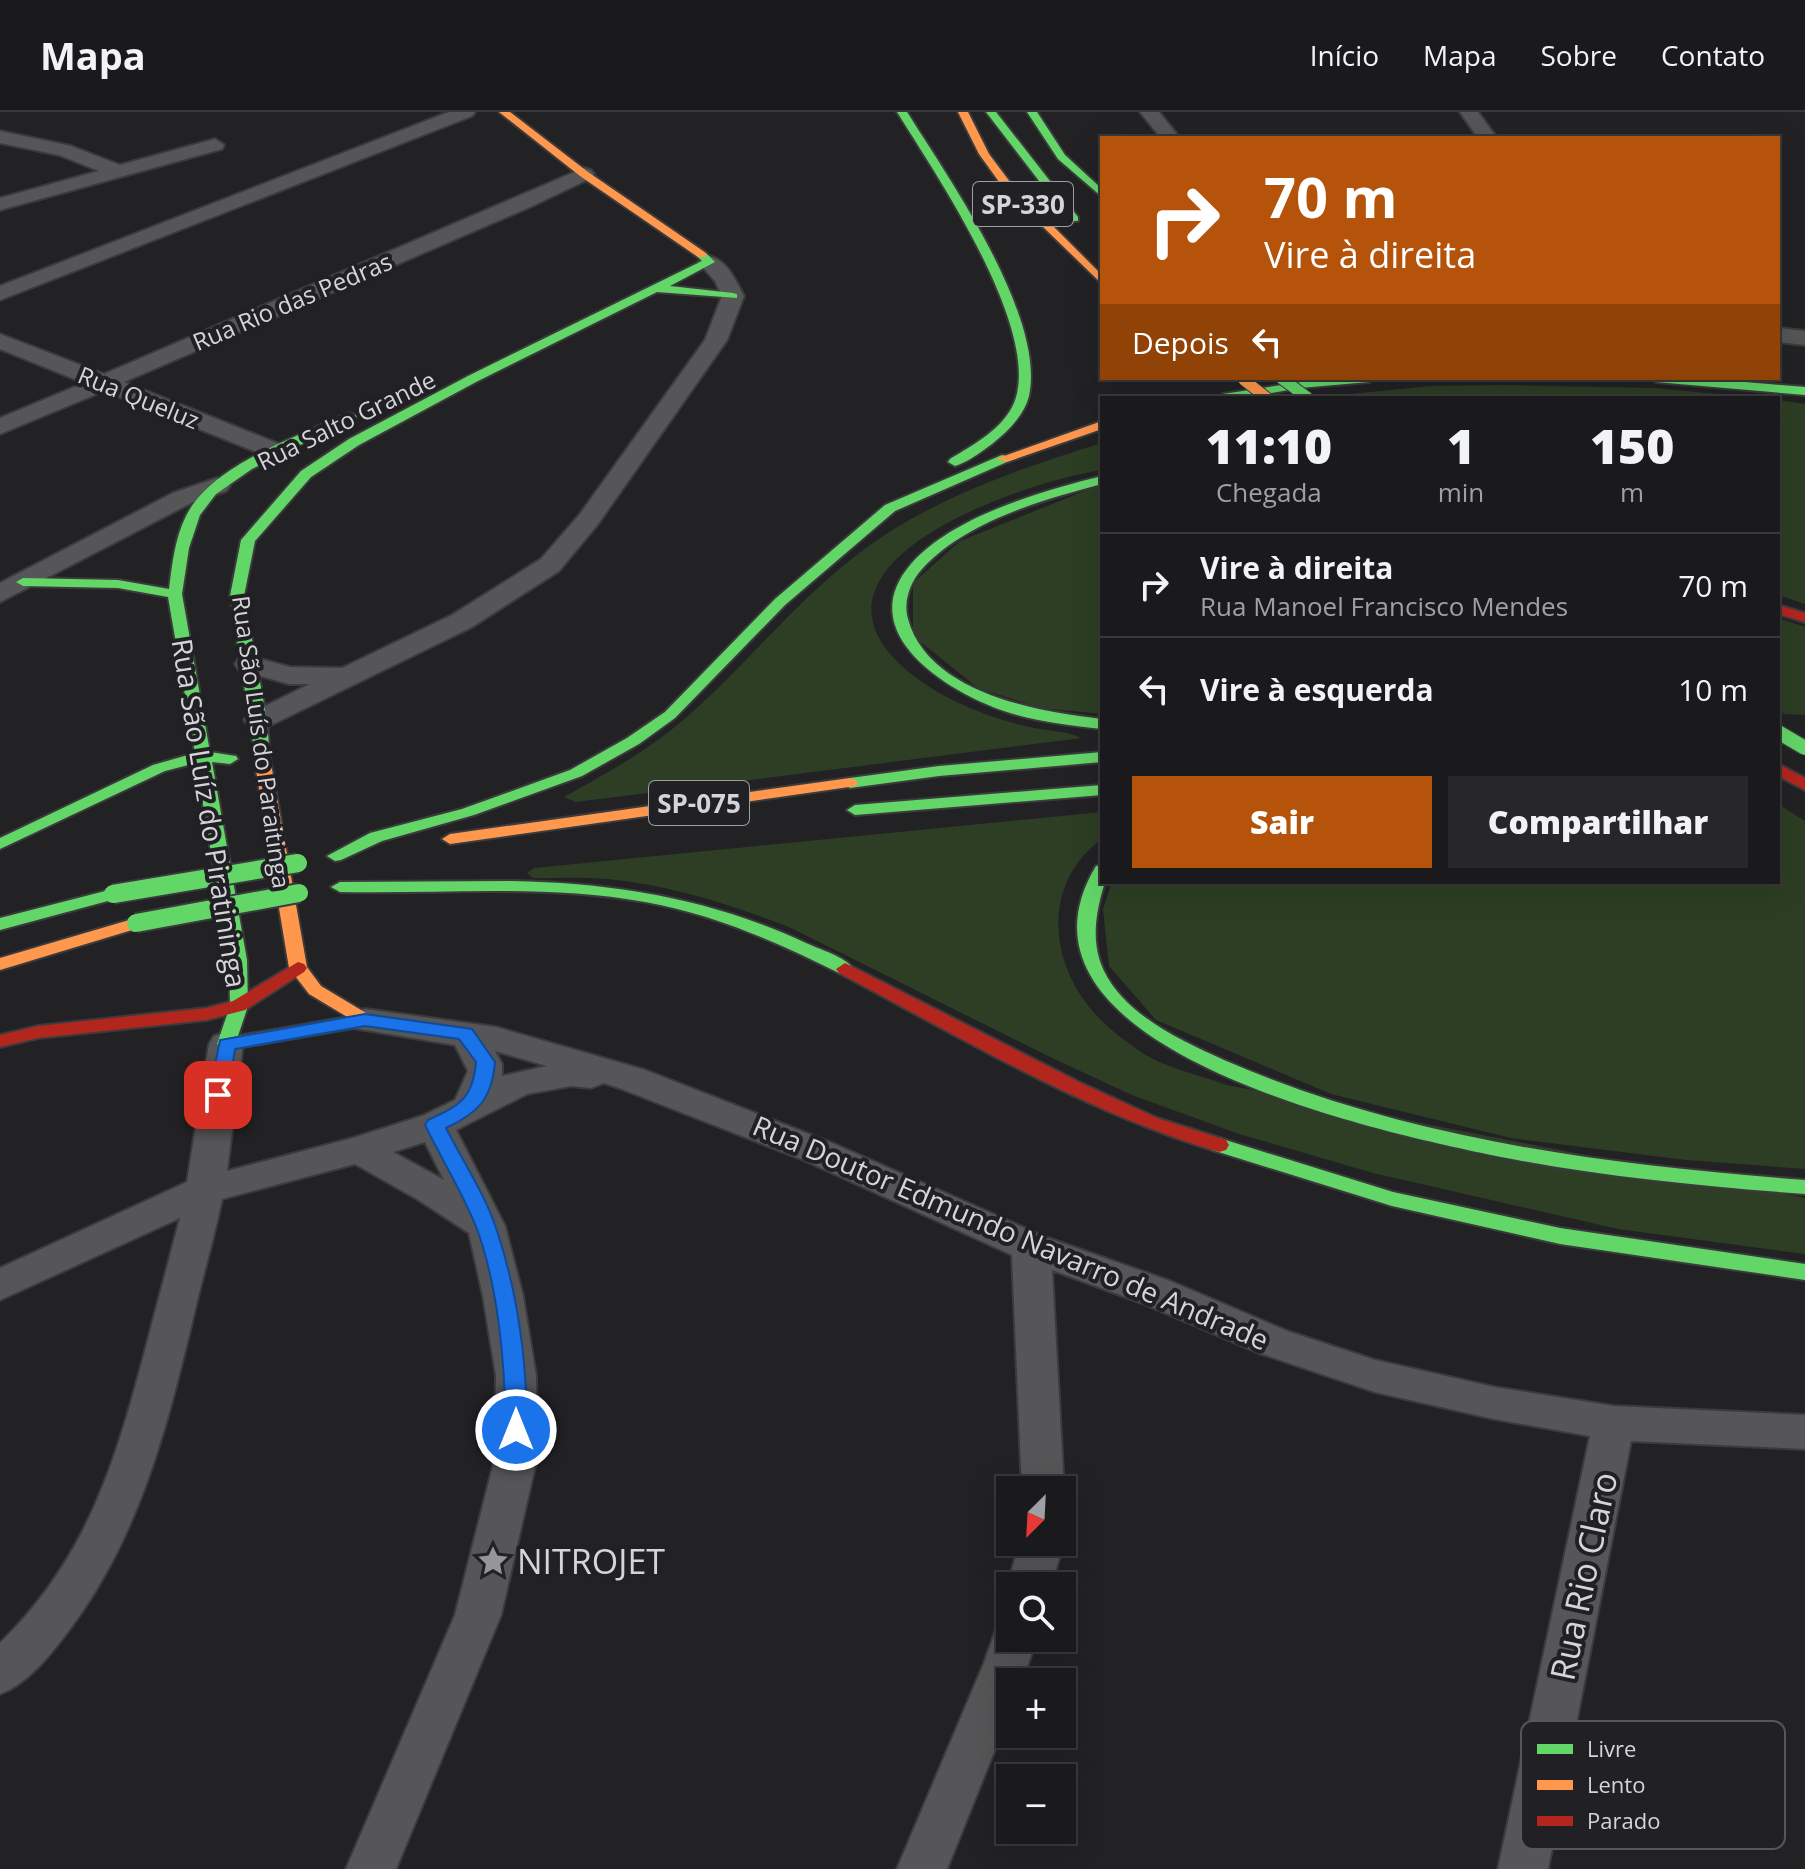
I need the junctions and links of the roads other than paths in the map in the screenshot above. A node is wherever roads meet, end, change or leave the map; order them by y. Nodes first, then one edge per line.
1 (466, 112) edge
2 (504, 112) edge
3 (902, 112) edge
4 (945, 112) edge
5 (963, 112) edge
6 (991, 112) edge
7 (1032, 112) edge
8 (1149, 112) edge
9 (1469, 112) edge
10 (1169, 136) edge
11 (1487, 136) edge
12 (0, 137) edge
13 (215, 145) dead end
14 (984, 154) junction
15 (120, 172) junction
16 (584, 174) junction
17 (1100, 192) edge
18 (0, 204) edge
19 (1090, 239) dead end
20 (701, 255) junction
21 (1100, 279) edge
22 (653, 290) junction
23 (0, 294) edge
24 (733, 296) junction
25 (1780, 335) edge
26 (1805, 338) edge
27 (0, 341) edge
28 (479, 355) dead end
29 (1244, 380) edge
30 (1284, 380) edge
31 (1346, 380) edge
32 (1685, 380) edge
33 (100, 383) junction
34 (1223, 390) edge
35 (1805, 391) edge
36 (1264, 396) edge
37 (1305, 396) edge
38 (364, 411) dead end
39 (1100, 426) edge
40 (0, 427) edge
41 (278, 452) junction
42 (1100, 481) edge
43 (229, 487) junction
44 (264, 492) dead end
45 (283, 499) junction
46 (890, 508) junction
47 (11, 588) edge
48 (175, 594) junction
49 (1780, 610) edge
50 (1805, 618) edge
51 (249, 664) junction
52 (348, 677) junction
53 (259, 720) junction
54 (1100, 724) edge
55 (1780, 734) edge
56 (1780, 735) edge
57 (1805, 736) edge
58 (1805, 748) edge
59 (203, 756) junction
60 (1100, 757) edge
61 (1805, 768) edge
62 (1780, 769) edge
63 (1780, 770) edge
64 (263, 773) junction
65 (1805, 785) edge
66 (1100, 790) edge
67 (835, 812) dead end
68 (0, 844) edge
69 (335, 856) junction
70 (438, 867) dead end
71 (1100, 874) edge
72 (319, 890) junction
73 (0, 924) edge
74 (0, 964) edge
75 (298, 968) junction
76 (239, 1006) junction
77 (365, 1020) junction
78 (465, 1033) junction
79 (0, 1041) edge
80 (226, 1044) junction
81 (632, 1079) junction
82 (450, 1118) junction
83 (1150, 1123) junction
84 (211, 1146) junction
85 (359, 1150) junction
86 (267, 1173) junction
87 (1805, 1187) edge
88 (205, 1190) junction
89 (1301, 1191) dead end
90 (486, 1226) junction
91 (1031, 1247) junction
92 (1805, 1272) edge
93 (0, 1285) edge
94 (1614, 1423) junction
95 (1805, 1432) edge
96 (1042, 1476) edge
97 (1010, 1652) edge
98 (0, 1673) edge
99 (1553, 1721) edge
100 (1527, 1849) edge
101 (371, 1869) edge
102 (922, 1869) edge
103 (1523, 1869) edge

1 - 23 street
2 - 16 main road
3 - 46 main road
4 - 14 main road
5 - 14 main road, SP-330
6 - 19 main road, SP-330
7 - 17 main road
8 - 10 street
9 - 11 street
12 - 15 street
13 - 15 street
14 - 21 main road, SP-330
15 - 18 street
16 - 20 main road
16 - 33 street, Rua Rio das Pedras
20 - 22 main road, Rua São Luís do Paraitinga
20 - 24 street
20 - 28 main road
22 - 24 main road
22 - 45 main road, Rua São Luís do Paraitinga
24 - 52 street
25 - 26 street
27 - 33 street, Rua Queluz
29 - 36 main road, bridge
30 - 37 main road, bridge
31 - 34 main road
32 - 35 main road
33 - 40 street, Rua Rio das Pedras
33 - 41 street, Rua Queluz
38 - 41 main road, Rua Salto Grande
39 - 46 main road
41 - 43 main road, Rua Salto Grande
42 - 54 main road
43 - 47 street, Rua Salto Grande
43 - 48 main road, Rua São Luíz do Piratininga
44 - 45 main road
45 - 51 main road, Rua São Luís do Paraitinga
46 - 69 main road
47 - 48 main road
48 - 59 main road, Rua São Luíz do Piratininga
49 - 50 main road
51 - 52 street
51 - 53 main road, Rua São Luís do Paraitinga
52 - 53 street
53 - 64 main road, Rua São Luís do Paraitinga
55 - 57 main road
56 - 58 main road, bridge
59 - 64 main road
59 - 68 main road
59 - 76 main road, Rua São Luíz do Piratininga
60 - 69 main road, SP-075
61 - 62 main road
63 - 65 main road
64 - 75 main road, Rua São Luís do Paraitinga
66 - 67 main road
69 - 73 main road, SP-075, bridge
70 - 72 main road
71 - 87 main road
72 - 74 main road, bridge
72 - 83 main road
75 - 76 main road
75 - 77 main road
76 - 79 main road
76 - 80 main road, Rua São Luíz do Piratininga
77 - 78 street, Rua Doutor Edmundo Navarro de Andrade
77 - 80 main road
78 - 81 street, Rua Doutor Edmundo Navarro de Andrade
78 - 82 street
80 - 84 street, Rua São Luíz do Piratininga
81 - 82 street
81 - 91 street, Rua Doutor Edmundo Navarro de Andrade
82 - 85 street
82 - 90 street
83 - 89 main road
83 - 92 main road
84 - 86 street
84 - 88 street, Rua São Luíz do Piratininga
85 - 86 street
85 - 90 street
86 - 88 street
88 - 93 street
88 - 98 street, Rua São Luíz do Piratininga
90 - 101 street
91 - 94 street, Rua Doutor Edmundo Navarro de Andrade
91 - 96 street
94 - 95 street, Rua Doutor Edmundo Navarro de Andrade
94 - 99 street, Rua Rio Claro
97 - 102 street
100 - 103 street, Rua Rio Claro

